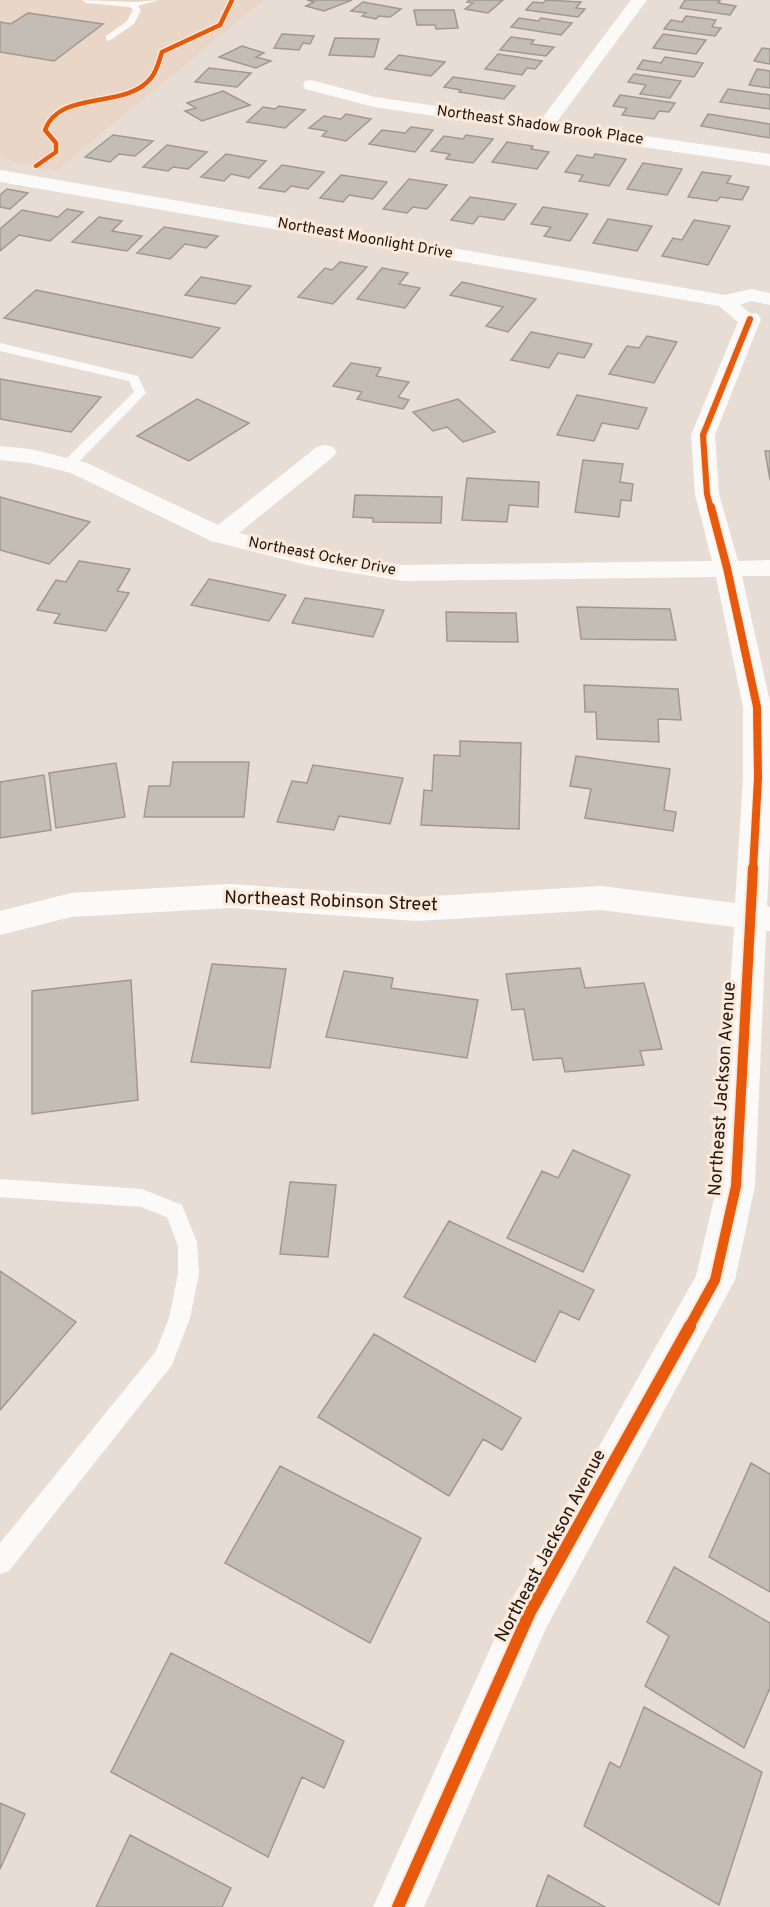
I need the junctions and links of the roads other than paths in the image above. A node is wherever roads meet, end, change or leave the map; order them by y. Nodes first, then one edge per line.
1 (86, 0) edge
2 (155, 0) edge
3 (639, 0) edge
4 (133, 5) junction
5 (109, 38) dead end
6 (311, 85) dead end
7 (545, 126) junction
8 (770, 160) edge
9 (0, 176) edge
10 (757, 302) edge
11 (0, 347) edge
12 (326, 452) dead end
13 (0, 453) edge
14 (68, 465) junction
15 (220, 536) junction
16 (727, 568) junction
17 (770, 568) edge
18 (760, 917) edge
19 (0, 923) edge
20 (0, 1188) edge
21 (0, 1562) edge
22 (398, 1907) edge

1 - 4 lane
2 - 4 lane
3 - 7 street
4 - 5 lane
6 - 7 street, Northeast Shadow Brook Place
7 - 8 street, Northeast Shadow Brook Place
9 - 10 street, Northeast Moonlight Drive
10 - 16 street, Northeast Jackson Avenue
11 - 14 lane
12 - 15 street
13 - 14 street, Northeast Ocker Drive
14 - 15 street, Northeast Ocker Drive
15 - 16 street, Northeast Ocker Drive
16 - 17 street, Northeast Ocker Drive
16 - 18 street, Northeast Jackson Avenue
18 - 19 street, Northeast Robinson Street
18 - 22 street, Northeast Jackson Avenue
20 - 21 lane

